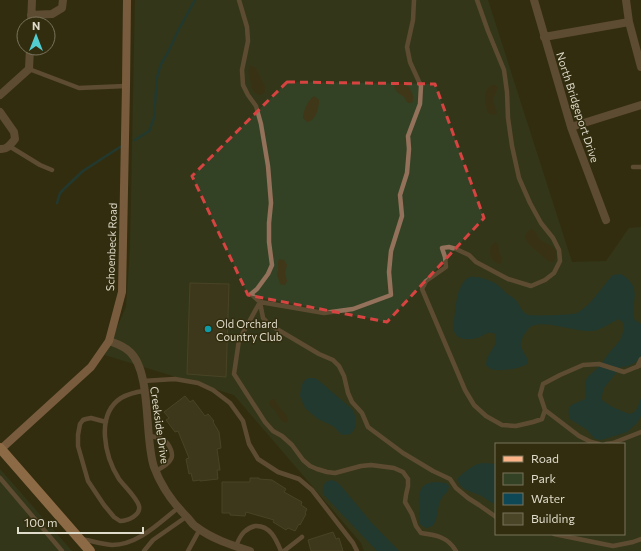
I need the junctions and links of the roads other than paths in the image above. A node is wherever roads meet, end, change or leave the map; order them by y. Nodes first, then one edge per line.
1 (32, 0) edge
2 (63, 0) edge
3 (127, 0) edge
4 (239, 0) edge
5 (414, 0) edge
6 (477, 0) edge
7 (534, 0) edge
8 (626, 0) edge
9 (31, 16) edge
10 (45, 16) edge
11 (629, 22) junction
12 (544, 37) junction
13 (30, 56) edge
14 (641, 67) edge
15 (29, 69) junction
16 (126, 86) junction
17 (0, 95) edge
18 (641, 105) edge
19 (0, 112) edge
20 (571, 127) junction
21 (9, 146) junction
22 (0, 149) edge
23 (633, 166) dead end
24 (641, 166) edge
25 (52, 170) dead end
26 (606, 220) dead end
27 (260, 302) junction
28 (109, 341) junction
29 (641, 359) edge
30 (639, 366) edge
31 (143, 381) junction
32 (144, 391) junction
33 (545, 410) junction
34 (106, 422) junction
35 (641, 432) edge
36 (148, 436) junction
37 (595, 443) edge
38 (613, 443) edge
39 (1, 448) edge
40 (156, 471) junction
41 (0, 478) edge
42 (178, 508) junction
43 (495, 516) edge
44 (186, 517) junction
45 (200, 529) junction
46 (559, 535) edge
47 (302, 537) dead end
48 (79, 538) junction
49 (641, 539) edge
50 (236, 546) junction
51 (62, 551) edge
52 (90, 551) edge
53 (144, 551) edge
54 (188, 551) edge
55 (250, 551) edge
56 (282, 551) edge
57 (357, 551) edge
58 (456, 551) edge

1 - 9 street
2 - 10 street
3 - 16 main road, Schoenbeck Road
4 - 27 lane
5 - 27 lane
6 - 33 lane
7 - 12 street, North Bridgeport Drive
8 - 11 street
11 - 12 street
11 - 14 street
12 - 20 street, North Bridgeport Drive
13 - 15 street
15 - 16 lane
15 - 17 street
16 - 28 main road, Schoenbeck Road
18 - 20 street
19 - 21 street
20 - 26 street, North Bridgeport Drive
21 - 22 street
21 - 25 lane
23 - 24 lane
27 - 43 lane
27 - 58 lane
28 - 31 street, Creekside Drive
28 - 39 main road, Schoenbeck Road
29 - 30 lane
30 - 33 lane
31 - 32 street, Creekside Drive
31 - 57 lane
32 - 34 lane
32 - 36 street, Creekside Drive
33 - 37 lane
34 - 34 lane
35 - 38 lane
36 - 40 street, Creekside Drive
36 - 40 lane
39 - 48 main road
40 - 42 street, Creekside Drive
41 - 51 lane
42 - 44 street, Creekside Drive
42 - 48 lane
44 - 45 street, Creekside Drive
44 - 53 lane
45 - 50 street, Creekside Drive
45 - 54 lane
46 - 49 lane
47 - 56 lane
48 - 52 main road
50 - 55 street, Creekside Drive
50 - 56 lane

